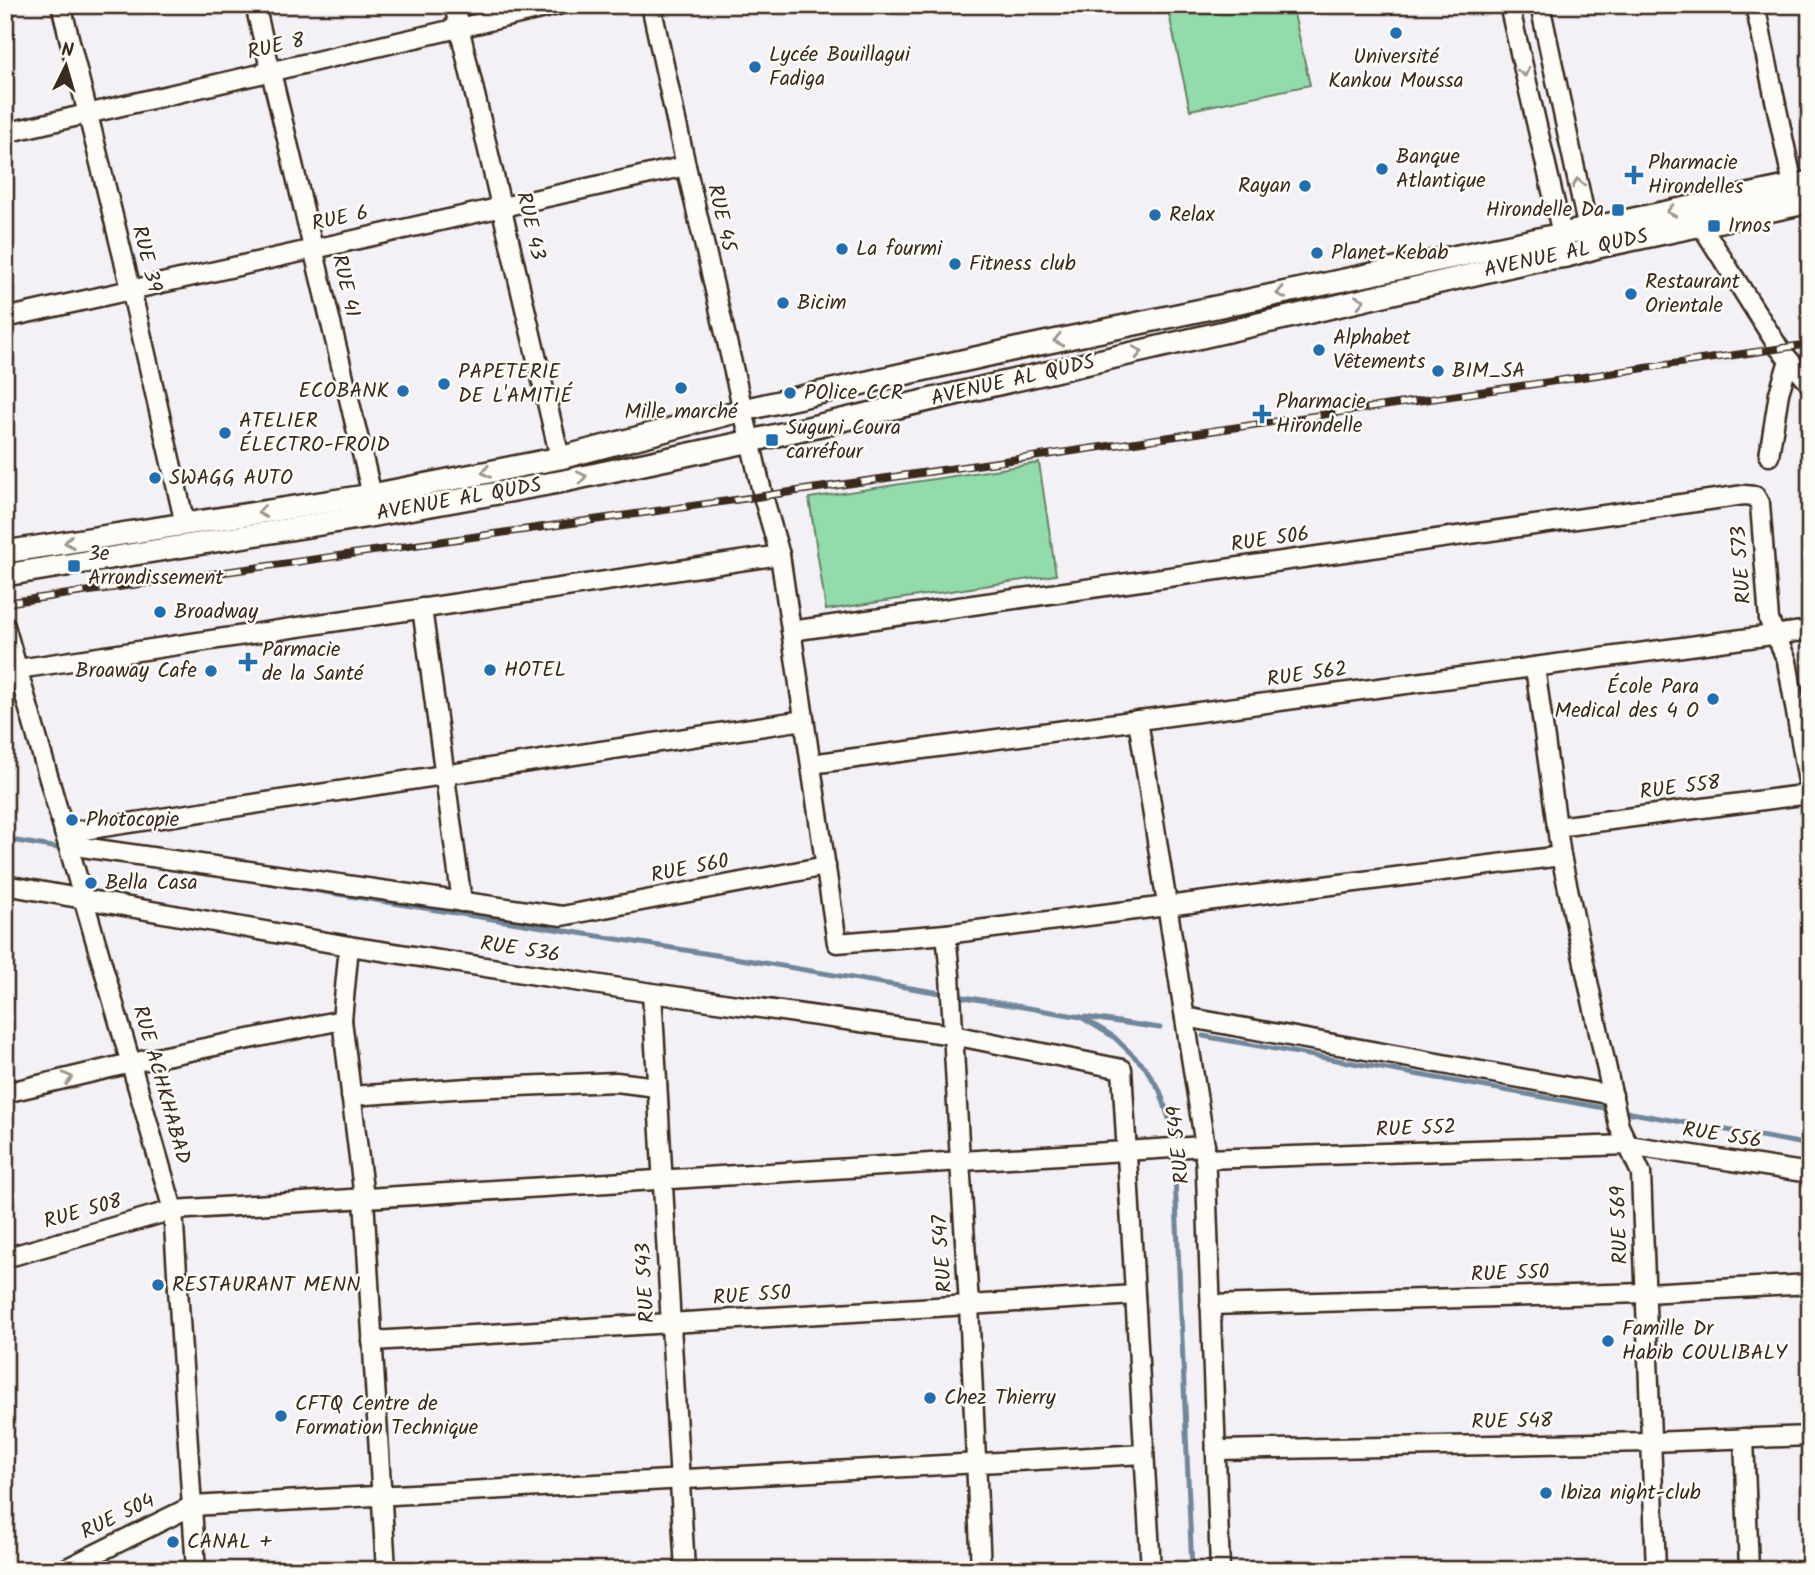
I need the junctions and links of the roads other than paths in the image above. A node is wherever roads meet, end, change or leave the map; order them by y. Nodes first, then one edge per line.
1 (61, 5) edge
2 (255, 5) edge
3 (454, 5) edge
4 (558, 5) edge
5 (651, 5) edge
6 (1509, 5) edge
7 (1540, 5) edge
8 (1755, 5) edge
9 (460, 28) junction
10 (271, 71) junction
11 (87, 114) junction
12 (5, 133) edge
13 (686, 166) junction
14 (1801, 183) edge
15 (1810, 202) edge
16 (502, 206) junction
17 (1701, 225) junction
18 (1590, 239) junction
19 (1564, 245) junction
20 (313, 248) junction
21 (131, 289) junction
22 (5, 318) edge
23 (1784, 354) junction
24 (1810, 384) edge
25 (743, 410) junction
26 (751, 441) junction
27 (1769, 456) dead end
28 (560, 458) junction
29 (372, 495) junction
30 (1755, 496) joint
31 (185, 524) junction
32 (5, 552) edge
33 (780, 555) junction
34 (5, 575) edge
35 (422, 608) junction
36 (5, 626) edge
37 (1810, 630) edge
38 (791, 631) junction
39 (1776, 635) junction
40 (1535, 667) junction
41 (18, 669) junction
42 (804, 720) junction
43 (1138, 720) junction
44 (811, 764) junction
45 (445, 775) junction
46 (1810, 794) edge
47 (1557, 827) junction
48 (66, 839) junction
49 (1561, 856) junction
50 (826, 866) junction
51 (5, 884) edge
52 (83, 898) junction
53 (462, 902) junction
54 (1167, 906) junction
55 (946, 934) junction
56 (349, 946) junction
57 (652, 993) junction
58 (1185, 1017) junction
59 (342, 1020) junction
60 (953, 1035) junction
61 (131, 1063) junction
62 (657, 1087) junction
63 (5, 1093) edge
64 (1613, 1095) junction
65 (351, 1096) junction
66 (1628, 1144) junction
67 (1127, 1151) junction
68 (1205, 1152) junction
69 (960, 1161) junction
70 (1810, 1173) edge
71 (663, 1180) junction
72 (364, 1198) junction
73 (173, 1210) junction
74 (5, 1258) edge
75 (1810, 1284) edge
76 (1646, 1293) junction
77 (1135, 1295) junction
78 (970, 1305) junction
79 (1210, 1305) junction
80 (671, 1323) junction
81 (372, 1341) junction
82 (1810, 1436) edge
83 (1744, 1438) junction
84 (1650, 1442) junction
85 (1216, 1450) junction
86 (1144, 1454) junction
87 (976, 1464) junction
88 (680, 1479) junction
89 (381, 1495) junction
90 (192, 1506) junction
91 (63, 1570) edge
92 (196, 1570) edge
93 (386, 1570) edge
94 (685, 1570) edge
95 (981, 1570) edge
96 (1151, 1570) edge
97 (1220, 1570) edge
98 (1656, 1570) edge
99 (1749, 1570) edge

1 - 11 street, RUE 39
2 - 10 street, RUE 41
3 - 9 street, RUE 43
4 - 9 street, RUE 8
5 - 13 street, RUE 45
6 -> 19 street
18 -> 7 street
8 - 14 street
9 - 10 street, RUE 8
9 - 16 street, RUE 43
10 - 11 street, RUE 8
10 - 20 street, RUE 41
11 - 12 street, RUE 8
11 - 21 street, RUE 39
13 - 16 street, RUE 6
13 - 25 street, RUE 45
14 -> 18 main road, AVENUE AL QUDS
15 - 17 main road, AVENUE AL QUDS
16 - 20 street, RUE 6
16 - 28 street, RUE 43
17 - 18 main road, AVENUE AL QUDS
17 - 23 street
18 - 19 main road, AVENUE AL QUDS
19 -> 25 main road, AVENUE AL QUDS
26 -> 19 main road, AVENUE AL QUDS
20 - 21 street, RUE 6
20 - 29 street, RUE 41
21 - 22 street, RUE 6
21 - 31 street, RUE 39
23 - 24 street
23 - 27 street
25 - 26 street, RUE 45
25 - 28 main road, AVENUE AL QUDS
26 - 33 street, RUE 45
34 -> 26 main road, AVENUE AL QUDS
28 -> 29 main road, AVENUE AL QUDS
29 -> 31 main road, AVENUE AL QUDS
30 - 38 street, RUE 506
30 - 39 street, RUE 573
31 -> 32 main road, AVENUE AL QUDS
33 - 35 street
33 - 38 street, RUE 45
35 - 41 street
35 - 45 street
36 - 41 street, RUE ACHKHABAD
37 - 39 street, RUE 562
38 - 42 street, RUE 45
39 - 40 street, RUE 562
39 - 46 street, RUE 573
40 - 43 street, RUE 562
40 - 47 street
41 - 48 street, RUE ACHKHABAD
42 - 44 street, RUE 45
42 - 45 street
43 - 44 street, RUE 562
43 - 54 street, RUE 549
44 - 50 street, RUE 45
45 - 48 street
45 - 53 street
46 - 47 street, RUE 558
47 - 49 street
48 - 52 street, RUE ACHKHABAD
48 - 53 street, RUE 560
49 - 54 street
49 - 64 street, RUE 569
50 - 53 street, RUE 560
50 - 55 street, RUE 45
51 - 52 street, RUE 536
52 - 56 street, RUE 536
52 - 61 street, RUE ACHKHABAD
54 - 55 street
54 - 58 street, RUE 549
55 - 60 street, RUE 547
56 - 57 street, RUE 536
56 - 59 street
57 - 60 street, RUE 536
57 - 62 street, RUE 543
58 - 64 street
58 - 68 street, RUE 549
59 - 61 street
59 - 65 street
60 - 67 street, RUE 536
60 - 69 street, RUE 547
63 -> 61 street
61 - 73 street, RUE ACHKHABAD
62 - 65 street
62 - 71 street, RUE 543
64 - 66 street, RUE 569
65 - 72 street
66 - 68 street, RUE 552
66 - 70 street, RUE 556
66 - 76 street, RUE 569
67 - 68 street, RUE 552
67 - 69 street, RUE 552
67 - 77 street
68 - 79 street, RUE 549
69 - 71 street, RUE 552
69 - 78 street, RUE 547
71 - 72 street, RUE 508
71 - 80 street, RUE 543
72 - 73 street, RUE 508
72 - 81 street
73 - 74 street, RUE 508
73 - 90 street, RUE ACHKHABAD
75 - 76 street, RUE 550
76 - 79 street, RUE 550
76 - 84 street, RUE 569
77 - 78 street, RUE 550
77 - 86 street
78 - 80 street, RUE 550
78 - 87 street, RUE 547
79 - 85 street, RUE 549
80 - 81 street, RUE 550
80 - 88 street, RUE 543
81 - 89 street
82 - 83 street, RUE 548
83 - 84 street, RUE 548
83 - 99 street
84 - 85 street, RUE 548
84 - 98 street, RUE 569
85 - 97 street, RUE 549
86 - 87 street
86 - 96 street
87 - 88 street
87 - 95 street, RUE 547
88 - 89 street
88 - 94 street, RUE 543
89 - 90 street
89 - 93 street
90 - 91 street, RUE 504
90 - 92 street, RUE ACHKHABAD

